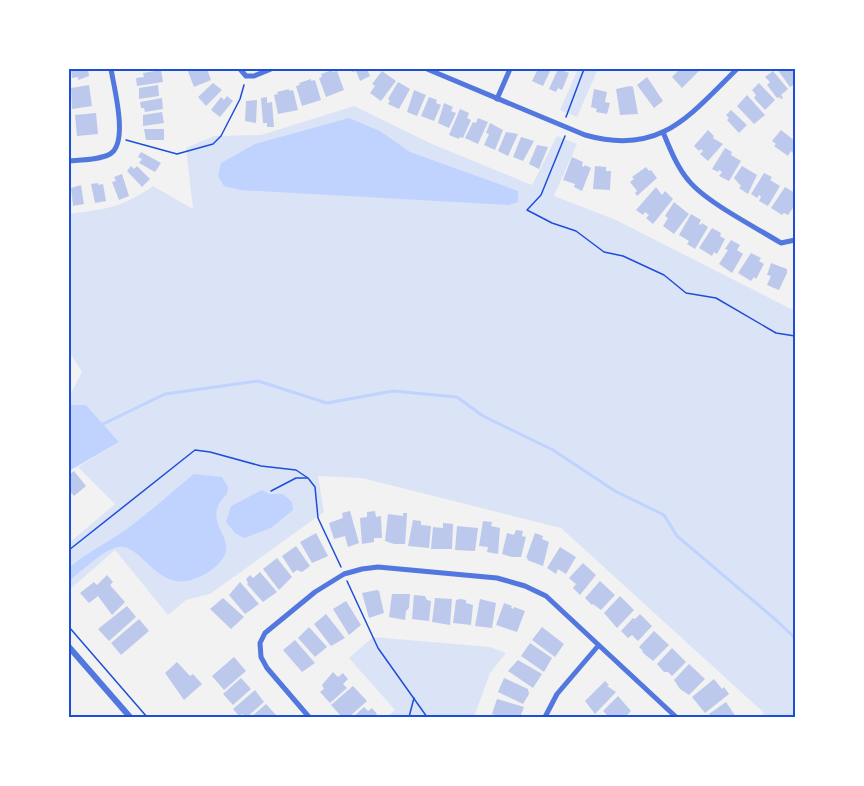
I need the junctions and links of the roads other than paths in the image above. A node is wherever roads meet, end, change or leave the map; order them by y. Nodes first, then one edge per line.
1 (111, 69) edge
2 (240, 69) edge
3 (271, 69) edge
4 (427, 69) edge
5 (510, 69) edge
6 (736, 69) edge
7 (497, 99) junction
8 (663, 132) junction
9 (69, 162) edge
10 (795, 240) edge
11 (598, 646) junction
12 (69, 647) edge
13 (130, 717) edge
14 (309, 717) edge
15 (545, 717) edge
16 (676, 717) edge

1 - 9 street
2 - 3 street
4 - 7 street
5 - 7 street
6 - 8 street
7 - 8 street
8 - 10 street
11 - 14 street
11 - 15 street
11 - 16 street
12 - 13 street

